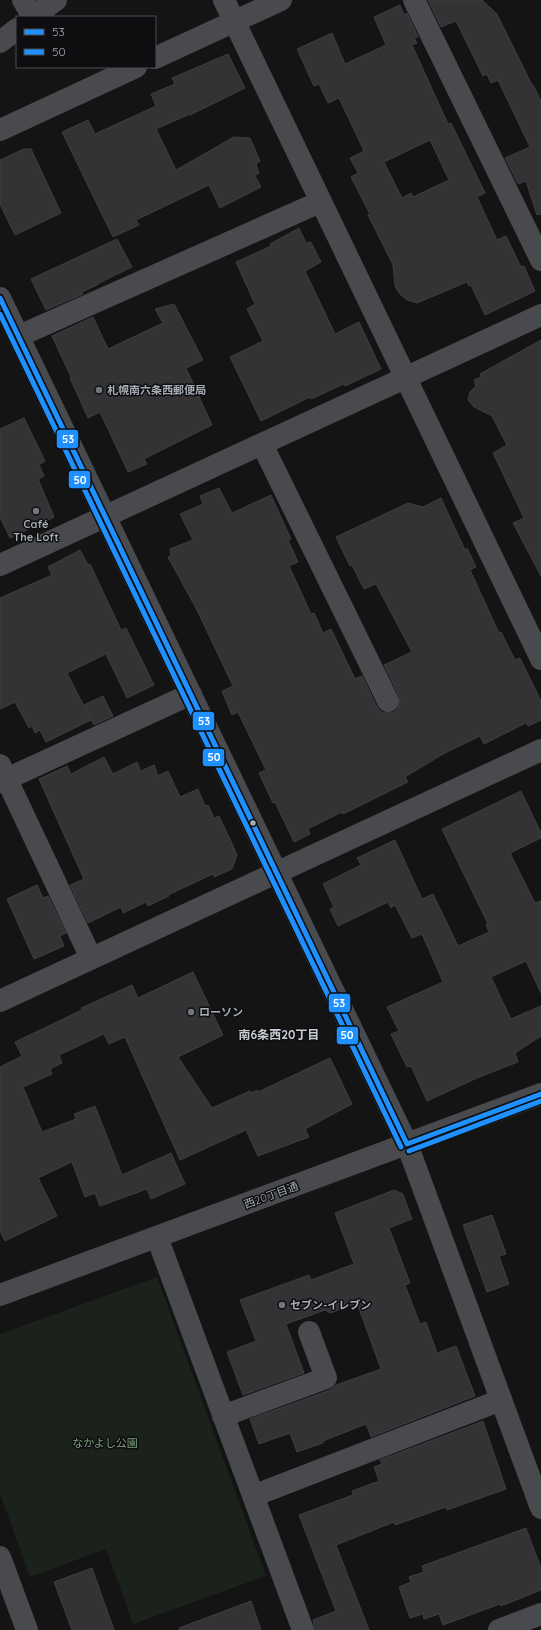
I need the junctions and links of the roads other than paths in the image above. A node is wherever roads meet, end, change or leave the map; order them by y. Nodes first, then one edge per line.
1 (23, 0) edge
2 (56, 0) edge
3 (224, 0) edge
4 (281, 0) edge
5 (414, 0) edge
6 (32, 16) edge
7 (34, 16) edge
8 (234, 21) junction
9 (16, 30) edge
10 (0, 42) edge
11 (156, 58) edge
12 (134, 68) edge
13 (0, 130) edge
14 (320, 202) junction
15 (541, 260) edge
16 (0, 298) edge
17 (541, 315) edge
18 (19, 336) junction
19 (406, 378) junction
20 (262, 444) junction
21 (105, 516) junction
22 (0, 565) edge
23 (541, 659) edge
24 (191, 694) junction
25 (388, 701) dead end
26 (541, 750) edge
27 (2, 775) edge
28 (276, 873) junction
29 (92, 958) junction
30 (0, 1001) edge
31 (541, 1094) edge
32 (407, 1144) junction
33 (157, 1237) junction
34 (2, 1289) edge
35 (309, 1332) dead end
36 (501, 1400) junction
37 (223, 1416) junction
38 (253, 1496) junction
39 (541, 1508) edge
40 (0, 1557) edge
41 (541, 1614) edge
42 (27, 1630) edge
43 (303, 1630) edge
44 (499, 1630) edge

1 - 6 street
2 - 7 street
3 - 8 street
4 - 8 street
5 - 15 street
8 - 11 street
8 - 14 street
9 - 10 street
12 - 13 street
14 - 18 street
14 - 19 street
16 - 18 street
17 - 19 street
18 - 21 street
19 - 20 street
19 - 23 street
20 - 21 street
20 - 25 street
21 - 22 street
21 - 24 street
24 - 27 street
24 - 28 street
26 - 28 street
27 - 29 street
28 - 29 street
28 - 32 street
29 - 30 street
31 - 32 street, 西20丁目通
32 - 33 street, 西20丁目通
32 - 36 street
33 - 34 street, 西20丁目通
33 - 37 street
35 - 37 street
36 - 38 street
36 - 39 street
37 - 38 street
38 - 43 street
40 - 42 street
41 - 44 street

